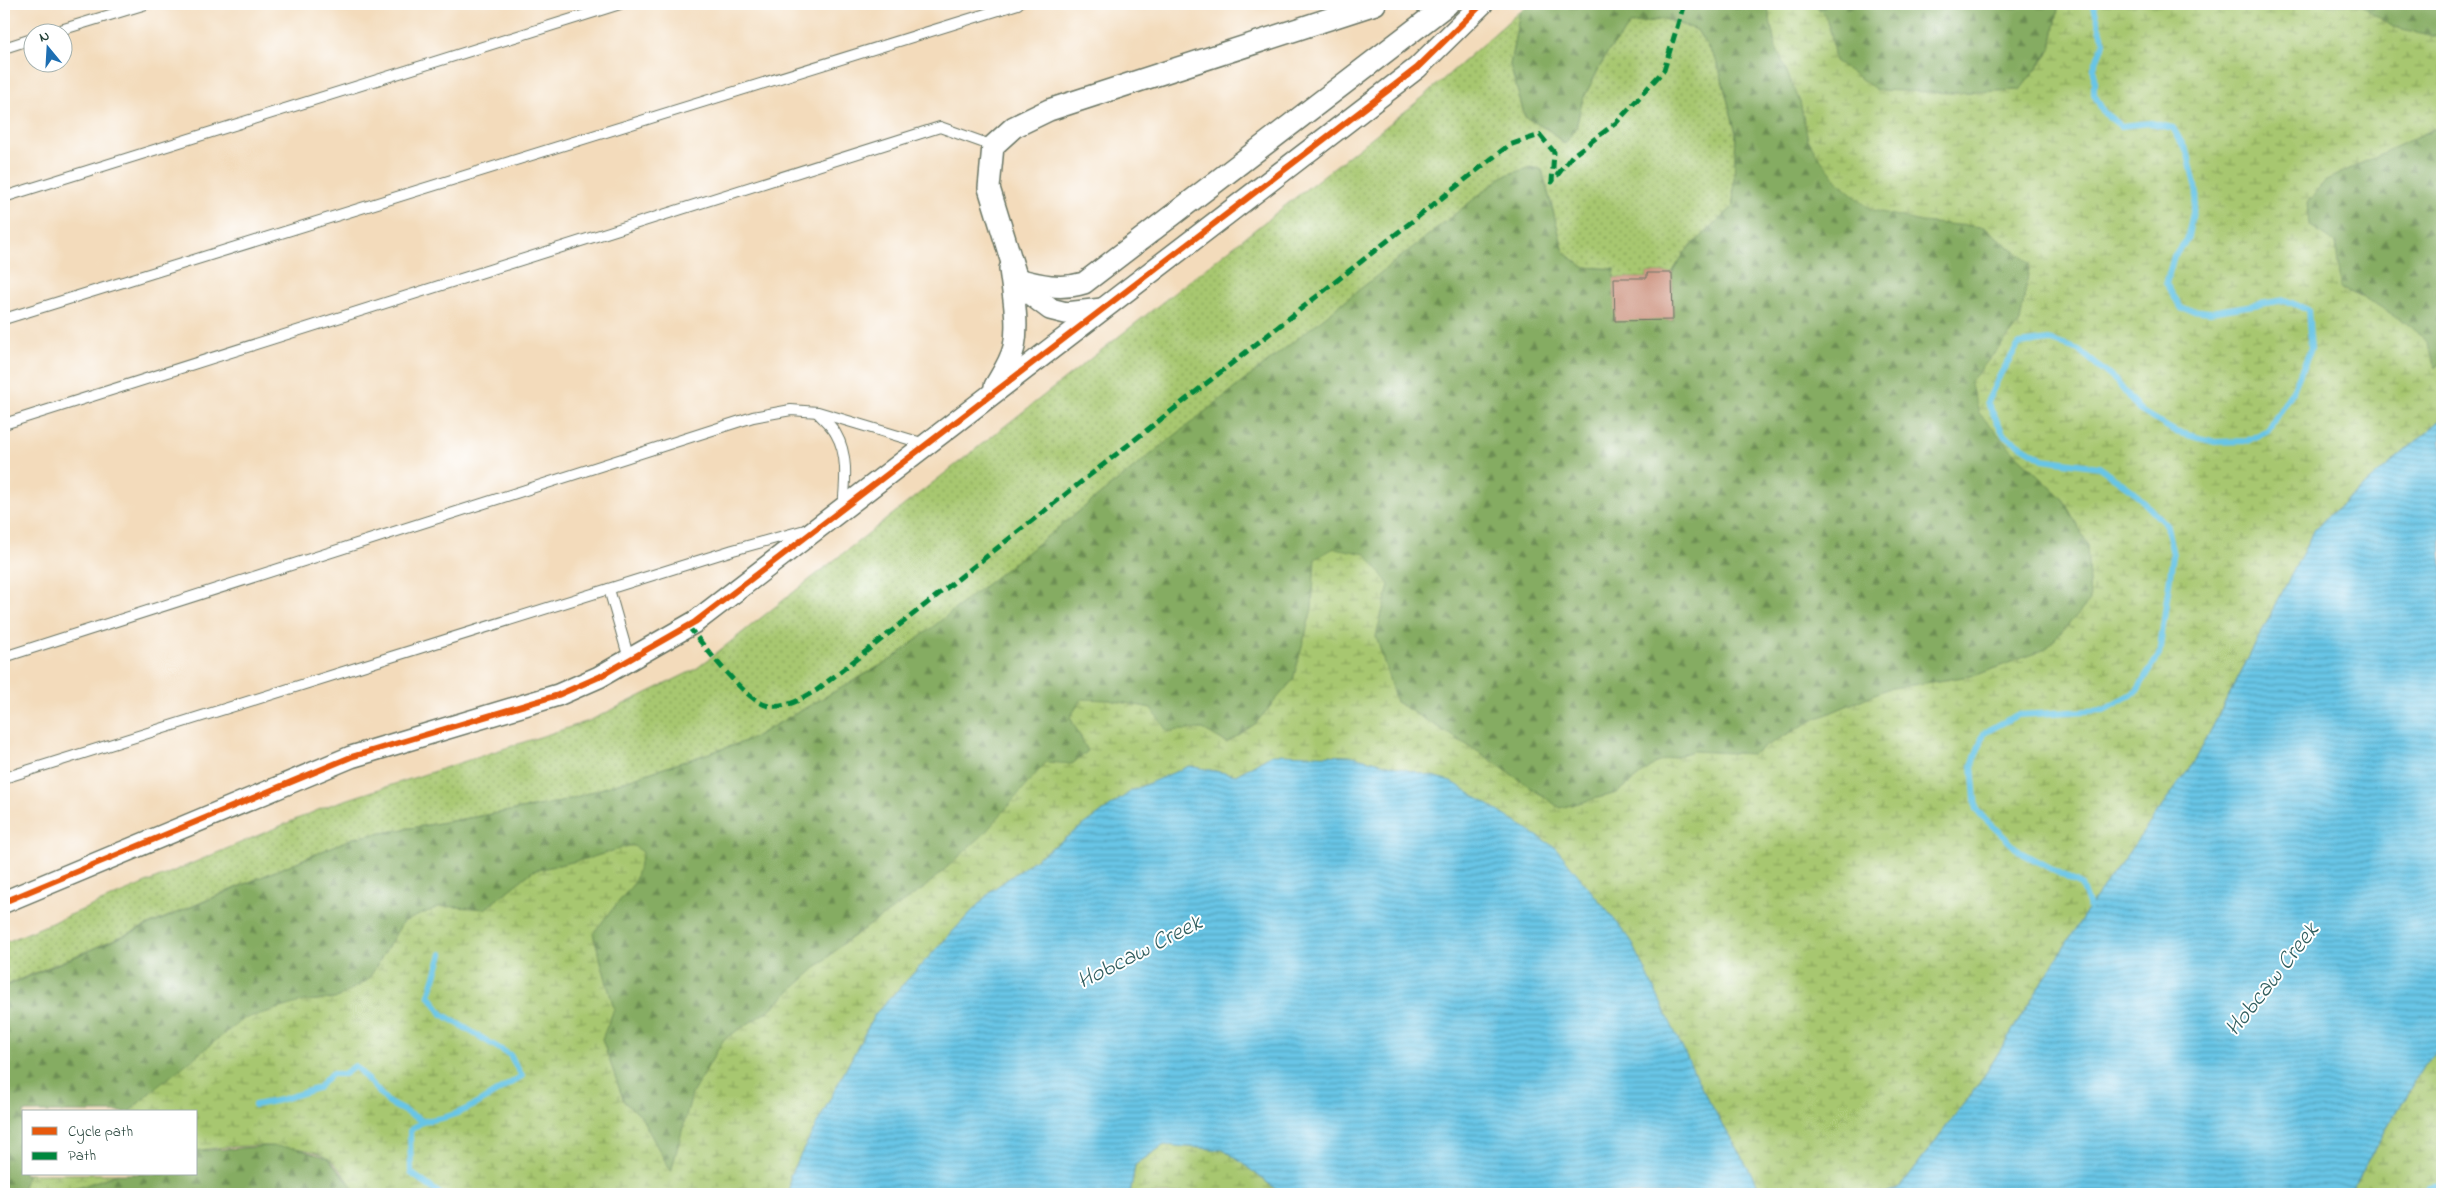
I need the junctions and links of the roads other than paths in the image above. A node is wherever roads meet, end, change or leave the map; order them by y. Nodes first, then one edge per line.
1 (146, 4) edge
2 (620, 4) edge
3 (1018, 4) edge
4 (1375, 4) edge
5 (1448, 4) edge
6 (1482, 4) edge
7 (72, 27) edge
8 (22, 42) edge
9 (4, 48) edge
10 (993, 146) junction
11 (4, 196) edge
12 (1008, 249) junction
13 (1017, 279) junction
14 (1103, 309) junction
15 (4, 319) edge
16 (990, 395) junction
17 (818, 412) junction
18 (4, 424) edge
19 (926, 445) junction
20 (842, 508) junction
21 (820, 525) junction
22 (609, 589) junction
23 (4, 656) edge
24 (629, 659) junction
25 (4, 778) edge
26 (4, 902) edge

1 - 7 lane
2 - 11 lane
3 - 15 lane
4 - 10 street
5 - 13 street
6 - 14 street
8 - 9 lane
10 - 12 street
10 - 18 lane
12 - 13 street
12 - 16 street
13 - 14 street
14 - 16 street
16 - 19 street
17 - 19 lane
17 - 20 lane
17 - 23 lane
19 - 20 street
20 - 21 street
21 - 22 lane
21 - 24 street
22 - 24 lane
22 - 25 lane
24 - 26 street

